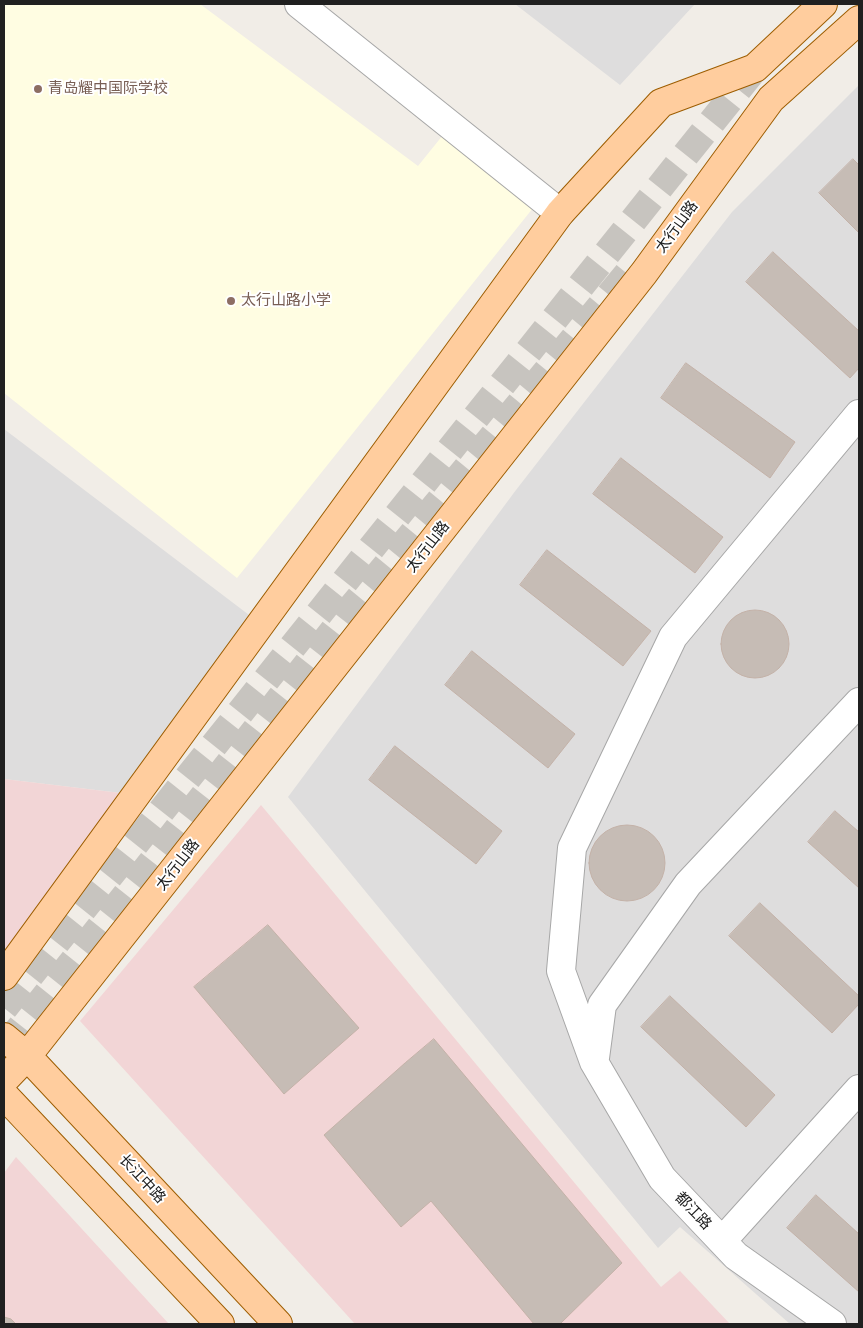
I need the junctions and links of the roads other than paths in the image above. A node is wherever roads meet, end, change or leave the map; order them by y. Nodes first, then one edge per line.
1 (299, 4) edge
2 (823, 4) edge
3 (859, 20) edge
4 (560, 213) junction
5 (859, 414) edge
6 (859, 702) edge
7 (4, 976) edge
8 (4, 1037) edge
9 (27, 1056) junction
10 (594, 1062) junction
11 (4, 1080) edge
12 (859, 1089) edge
13 (4, 1095) edge
14 (722, 1241) junction
15 (220, 1324) edge
16 (278, 1324) edge
17 (832, 1324) edge

1 - 4 street
2 - 4 main road
3 - 9 main road, 太行山路
4 - 7 main road
5 - 10 street, 都江路
6 - 10 street
8 - 9 main road, 长江中路
9 - 11 main road, 太行山路
9 - 16 main road, 长江中路
10 - 14 street, 都江路
12 - 14 street
13 - 15 main road
14 - 17 street, 都江路

